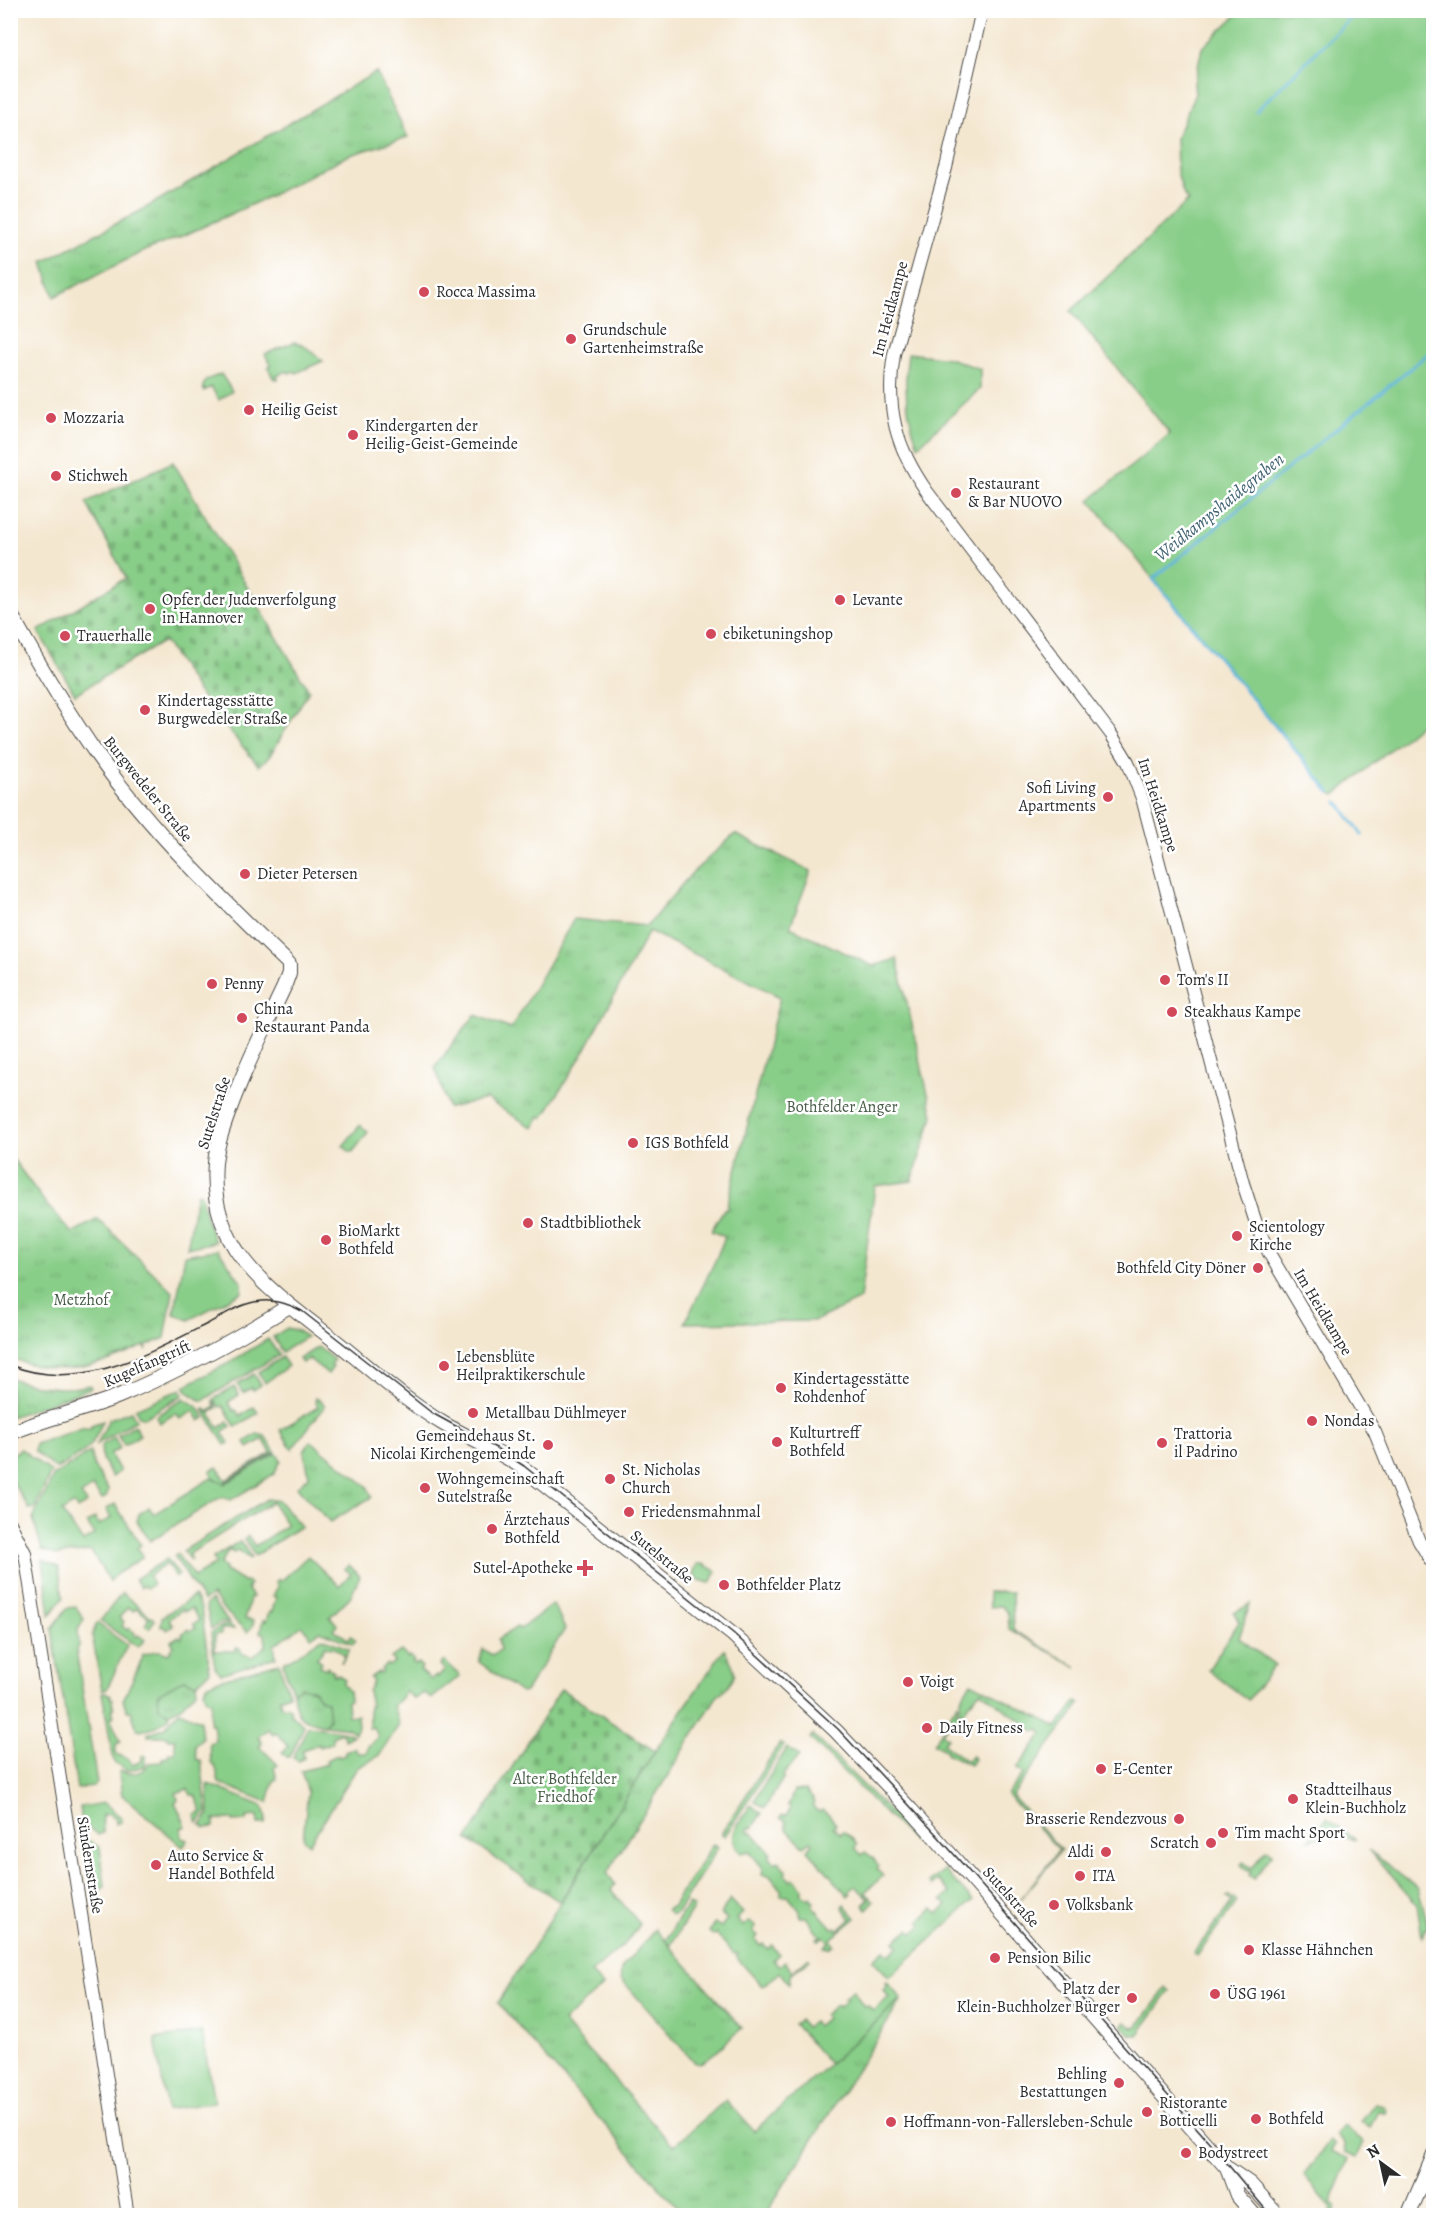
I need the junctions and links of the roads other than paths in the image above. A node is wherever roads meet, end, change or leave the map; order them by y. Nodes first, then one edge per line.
1 (982, 10) edge
2 (10, 613) edge
3 (289, 964) joint
4 (289, 1306) junction
5 (10, 1433) edge
6 (10, 1523) edge
7 (1434, 1566) edge
8 (1434, 2155) edge
9 (1227, 2168) junction
10 (128, 2216) edge
11 (1255, 2216) edge
12 (1279, 2216) edge
13 (1407, 2216) edge

1 - 7 street, Im Heidkampe
2 - 3 main road, Burgwedeler Straße
3 - 4 main road, Sutelstraße
4 - 5 main road, Kugelfangtrift
4 - 9 main road, Sutelstraße
6 - 10 street, Sündernstraße
8 - 13 main road
9 - 11 main road, Sutelstraße
9 - 12 main road, Sutelstraße

